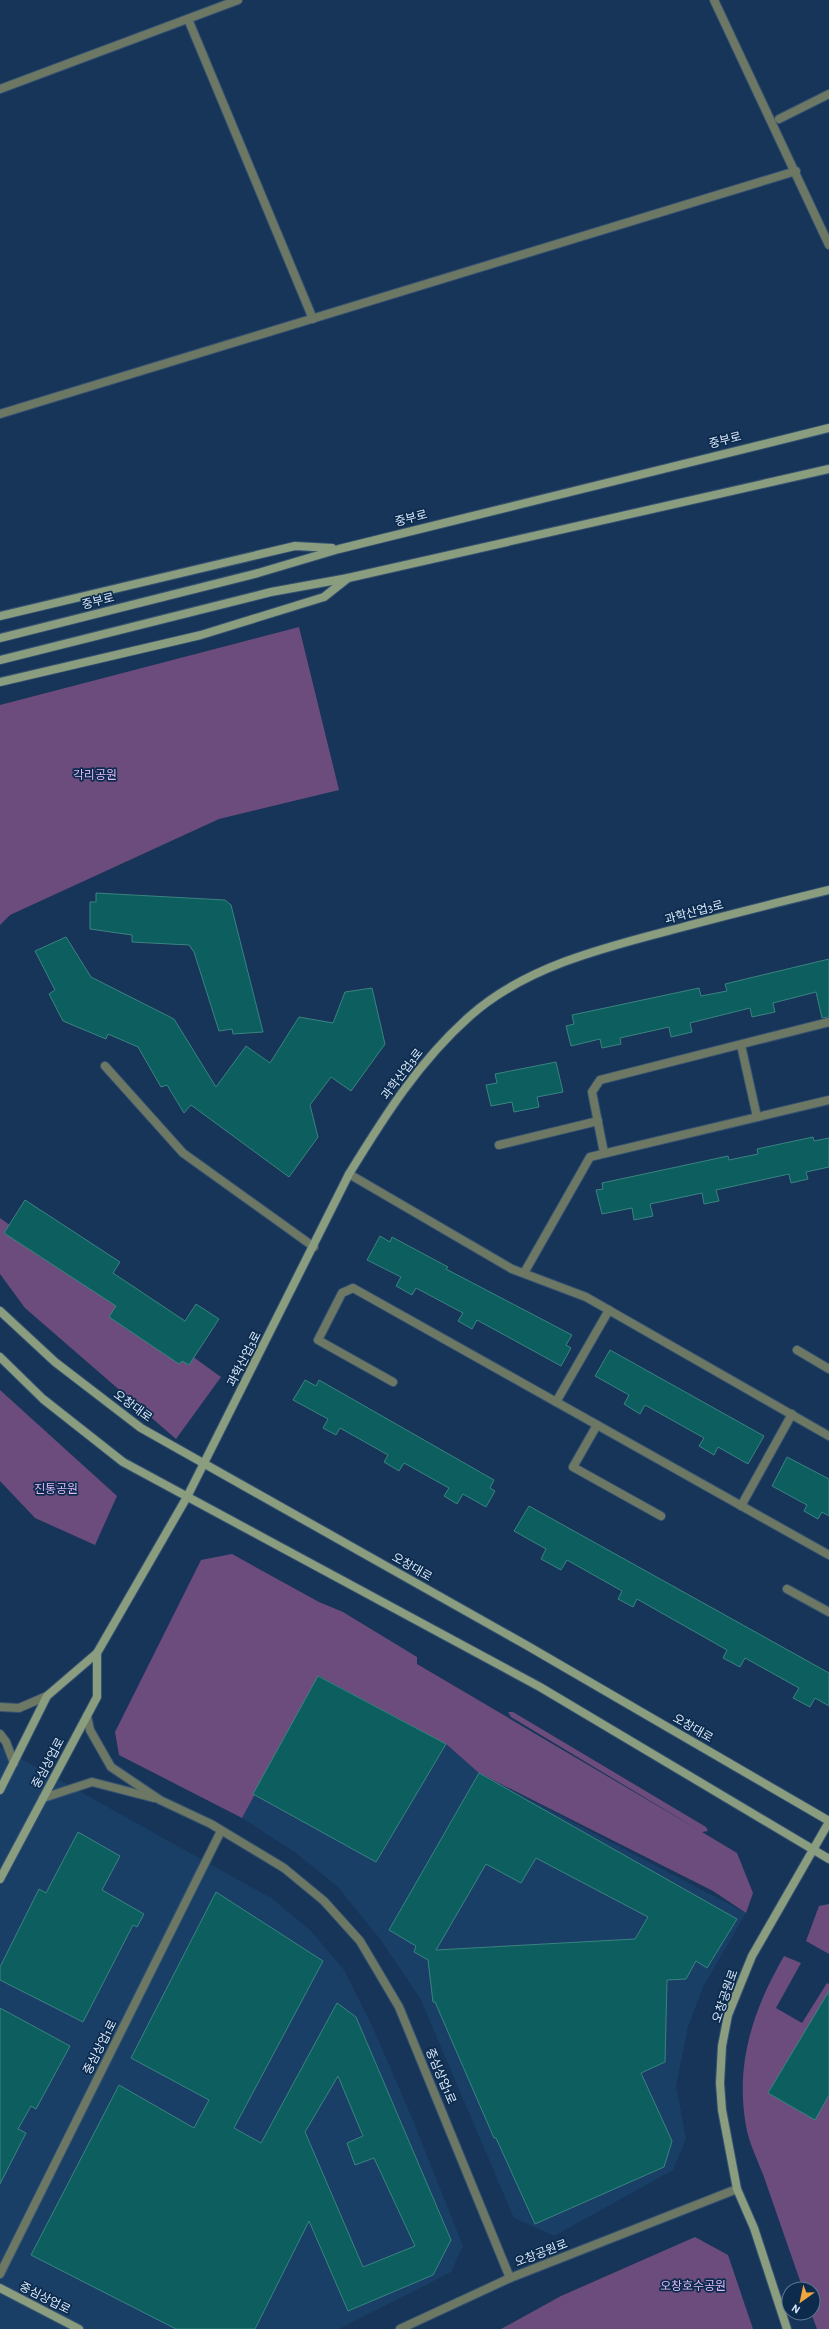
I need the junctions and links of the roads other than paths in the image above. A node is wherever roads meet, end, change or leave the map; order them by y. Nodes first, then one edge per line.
1 (238, 0) edge
2 (714, 0) edge
3 (188, 18) junction
4 (0, 89) edge
5 (829, 94) edge
6 (779, 119) dead end
7 (796, 171) junction
8 (829, 245) edge
9 (313, 319) junction
10 (0, 414) edge
11 (829, 428) edge
12 (829, 469) edge
13 (339, 548) junction
14 (348, 578) junction
15 (0, 616) edge
16 (0, 638) edge
17 (0, 660) edge
18 (0, 682) edge
19 (829, 890) edge
20 (829, 1022) edge
21 (741, 1045) junction
22 (105, 1066) dead end
23 (829, 1100) edge
24 (757, 1117) junction
25 (598, 1121) junction
26 (500, 1145) dead end
27 (604, 1153) junction
28 (349, 1174) junction
29 (314, 1247) junction
30 (524, 1273) junction
31 (609, 1310) junction
32 (0, 1311) edge
33 (797, 1350) dead end
34 (0, 1356) edge
35 (829, 1369) edge
36 (393, 1382) dead end
37 (556, 1402) junction
38 (792, 1414) junction
39 (597, 1425) junction
40 (829, 1436) edge
41 (205, 1462) junction
42 (187, 1497) junction
43 (741, 1506) junction
44 (661, 1516) dead end
45 (829, 1555) edge
46 (787, 1589) dead end
47 (829, 1612) edge
48 (97, 1653) junction
49 (47, 1696) junction
50 (0, 1708) edge
51 (87, 1716) junction
52 (0, 1734) edge
53 (14, 1763) junction
54 (0, 1790) edge
55 (43, 1798) junction
56 (160, 1800) junction
57 (829, 1822) edge
58 (221, 1831) junction
59 (812, 1850) junction
60 (829, 1859) edge
61 (0, 1879) edge
62 (737, 2189) junction
63 (0, 2274) edge
64 (510, 2278) junction
65 (0, 2288) edge
66 (79, 2329) edge
67 (400, 2329) edge
68 (787, 2329) edge

1 - 3 street
2 - 7 street
3 - 4 street
3 - 9 street
5 - 6 street
7 - 8 street
7 - 9 street
9 - 10 street
11 - 13 main road, 중부로
12 - 14 main road
13 - 15 main road
13 - 16 main road, 중부로
14 - 17 main road
14 - 18 main road
19 - 28 main road, 과학산업3로
20 - 21 street
21 - 24 street
21 - 25 street
22 - 29 street
23 - 24 street
24 - 27 street
25 - 26 street
25 - 27 street
27 - 30 street
28 - 29 main road, 과학산업3로
28 - 30 street
29 - 41 main road, 과학산업3로
30 - 31 street
31 - 37 street
31 - 38 street
32 - 41 main road, 오창대로
33 - 35 street
34 - 42 main road
36 - 37 street
37 - 39 street
38 - 40 street
38 - 43 street
39 - 43 street
39 - 44 street
41 - 42 main road, 과학산업3로
41 - 57 main road, 오창대로
42 - 48 main road, 중심상업로
42 - 59 main road
43 - 45 street
46 - 47 street
48 - 49 main road, 중심상업로
48 - 51 main road, 중심상업로
49 - 50 street
49 - 53 main road, 중심상업로
51 - 55 main road, 중심상업로
51 - 56 street
52 - 53 street
53 - 54 main road, 중심상업로
55 - 56 street
55 - 61 main road, 중심상업로
56 - 58 street, 중심상업1로
57 - 59 main road, 오창공원로
58 - 63 street, 중심상업1로
58 - 64 street, 중심상업1로
59 - 60 main road
59 - 62 main road, 오창공원로
62 - 64 street, 오창공원로
62 - 68 main road, 오창공원로
64 - 67 street
65 - 66 main road, 중심상업로

